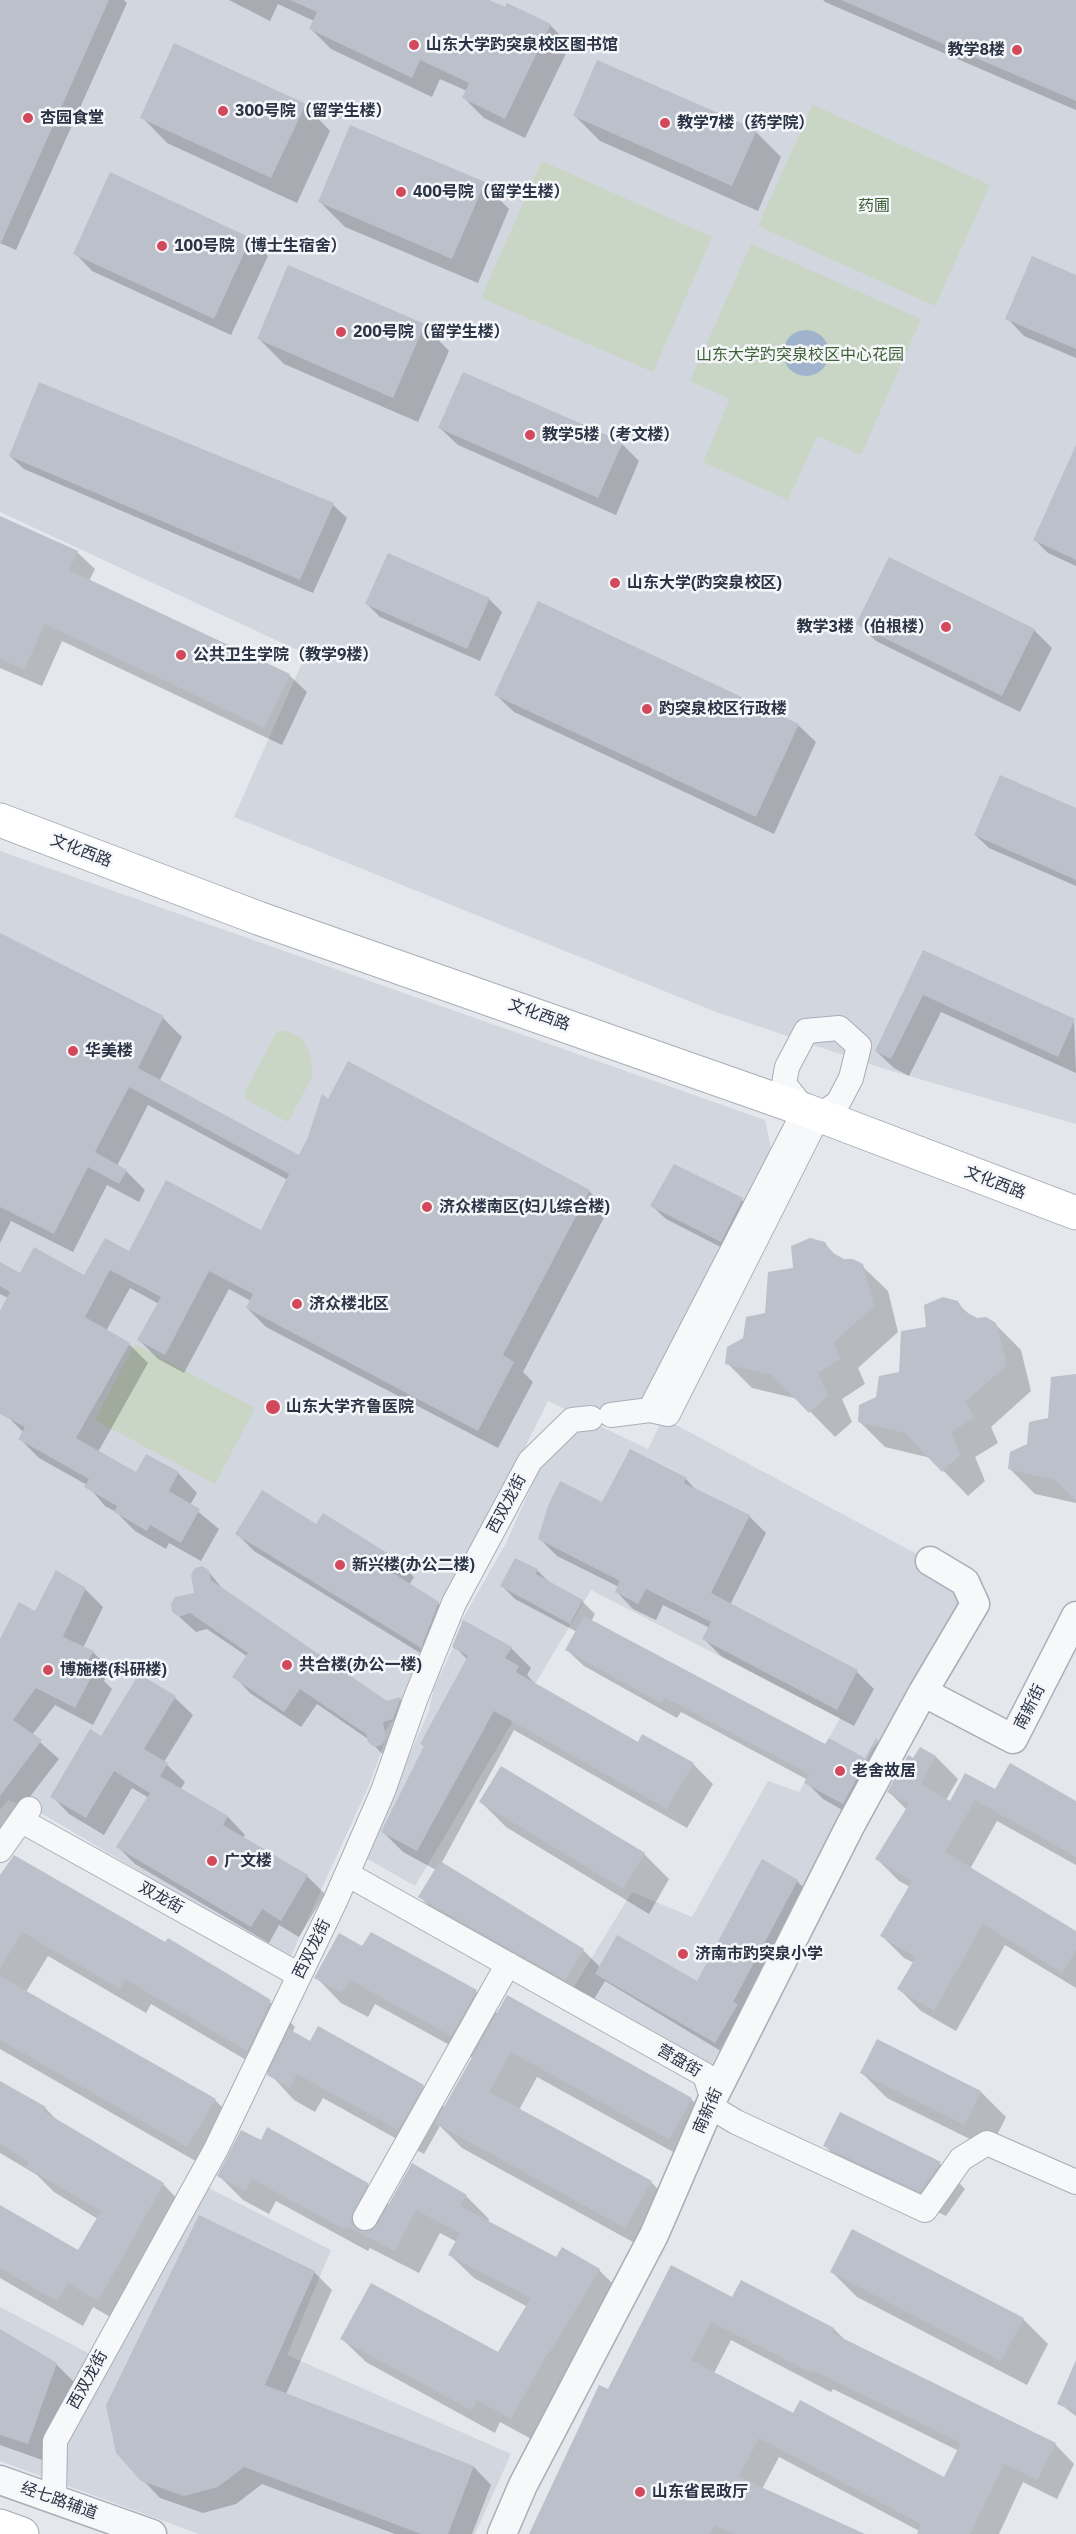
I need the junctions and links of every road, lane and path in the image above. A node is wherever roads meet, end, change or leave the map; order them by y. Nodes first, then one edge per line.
1 (0, 820) edge
2 (826, 1105) junction
3 (1076, 1213) edge
4 (930, 1561) dead end
5 (1076, 1616) edge
6 (923, 1692) junction
7 (0, 1850) edge
8 (347, 1874) junction
9 (508, 1964) junction
10 (299, 1975) junction
11 (714, 2096) junction
12 (1076, 2182) edge
13 (365, 2218) dead end
14 (0, 2480) edge
15 (54, 2499) junction
16 (0, 2526) edge
17 (22, 2534) edge
18 (153, 2534) edge
19 (502, 2534) edge

1 - 2 main road, 文化西路
2 - 2 street, 西双龙街
2 - 3 main road, 文化西路
2 - 8 street, 西双龙街
4 - 6 street, 南新街
5 - 6 street, 南新街
6 - 11 street, 南新街
7 - 10 street, 双龙街
8 - 9 street, 营盘街
8 - 10 street, 西双龙街
9 - 11 street, 营盘街
9 - 13 street
10 - 15 street, 西双龙街
11 - 12 street, 营盘街
11 - 19 street, 南新街
14 - 15 street, 经七路辅道
15 - 18 street, 经七路辅道
16 - 17 main road

